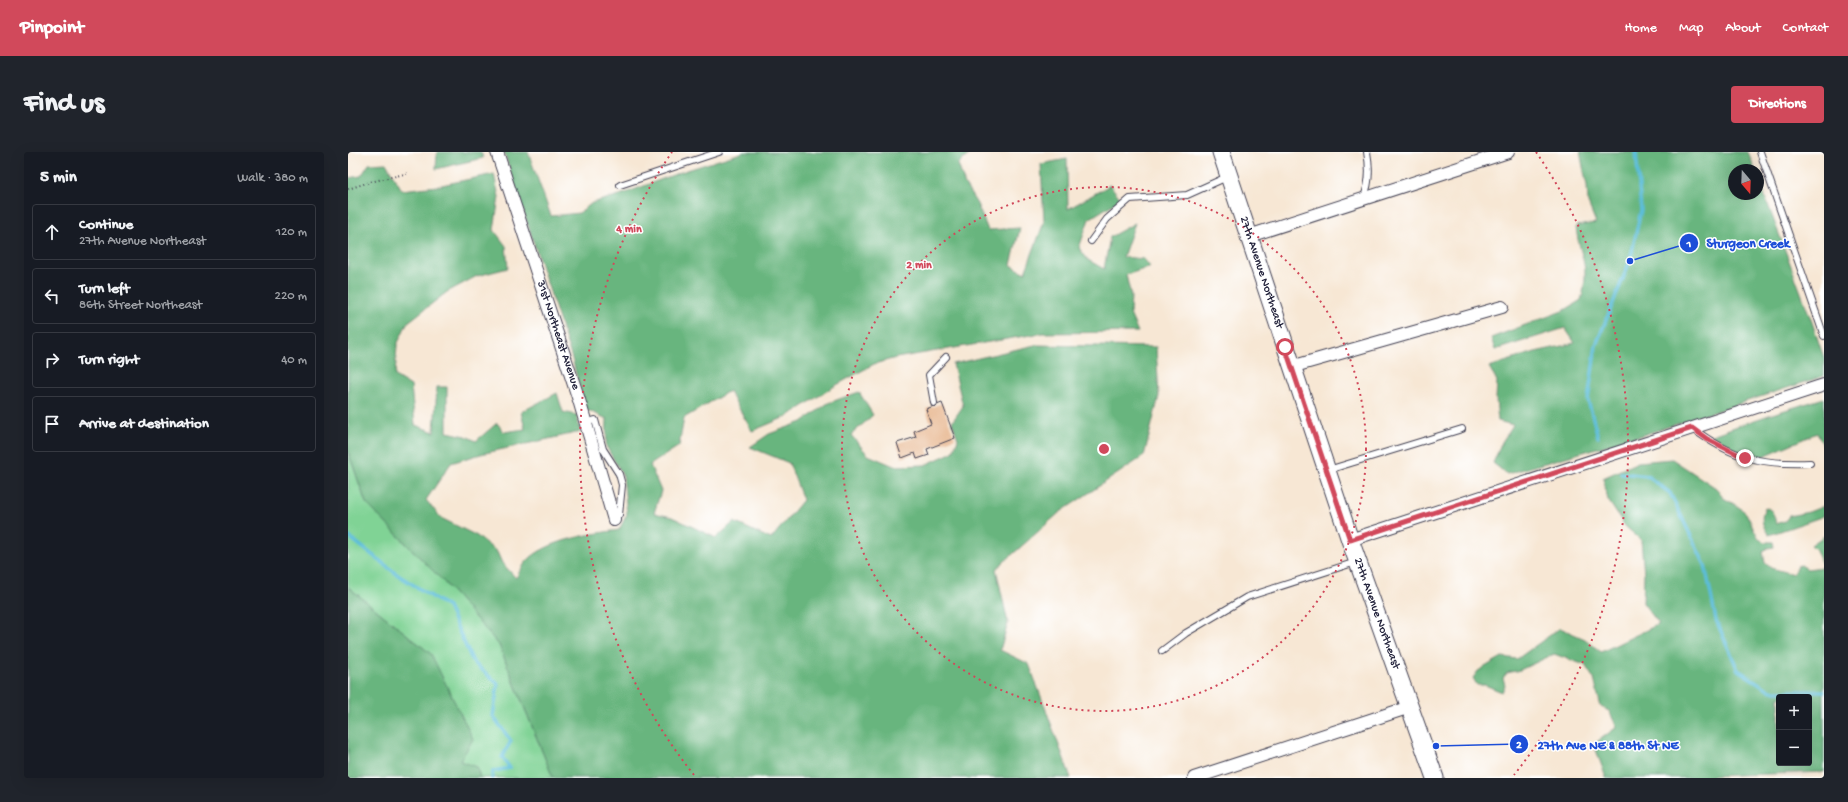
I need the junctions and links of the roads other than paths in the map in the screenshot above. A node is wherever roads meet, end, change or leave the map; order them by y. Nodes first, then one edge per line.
1 (497, 152) edge
2 (719, 152) edge
3 (1221, 152) edge
4 (1366, 152) edge
5 (1508, 152) edge
6 (1760, 152) edge
7 (1229, 176) junction
8 (620, 185) dead end
9 (1363, 199) junction
10 (1249, 236) junction
11 (1091, 241) dead end
12 (1502, 307) dead end
13 (1824, 336) edge
14 (946, 357) dead end
15 (1291, 367) junction
16 (1824, 385) edge
17 (934, 403) dead end
18 (585, 423) junction
19 (1692, 428) junction
20 (1462, 429) dead end
21 (1810, 463) dead end
22 (1326, 470) junction
23 (613, 518) joint
24 (1350, 540) junction
25 (1357, 562) junction
26 (1162, 651) dead end
27 (1410, 706) junction
28 (1209, 775) edge
29 (1194, 778) edge
30 (1435, 778) edge

1 - 18 street, 31st Northeast Avenue
2 - 8 lane
3 - 7 street, 27th Avenue Northeast
4 - 9 lane
5 - 9 street
6 - 13 lane
7 - 10 street, 27th Avenue Northeast
7 - 11 lane
9 - 10 street
10 - 15 street, 27th Avenue Northeast
12 - 15 street
14 - 17 lane
15 - 22 street, 27th Avenue Northeast
16 - 19 street
18 - 23 street, 31st Northeast Avenue
18 - 23 lane
19 - 21 lane
19 - 24 street
20 - 22 lane
22 - 24 street, 27th Avenue Northeast
24 - 25 street, 27th Avenue Northeast
25 - 26 lane
25 - 27 street, 27th Avenue Northeast
27 - 28 street
27 - 30 street, 27th Avenue Northeast
28 - 29 street

